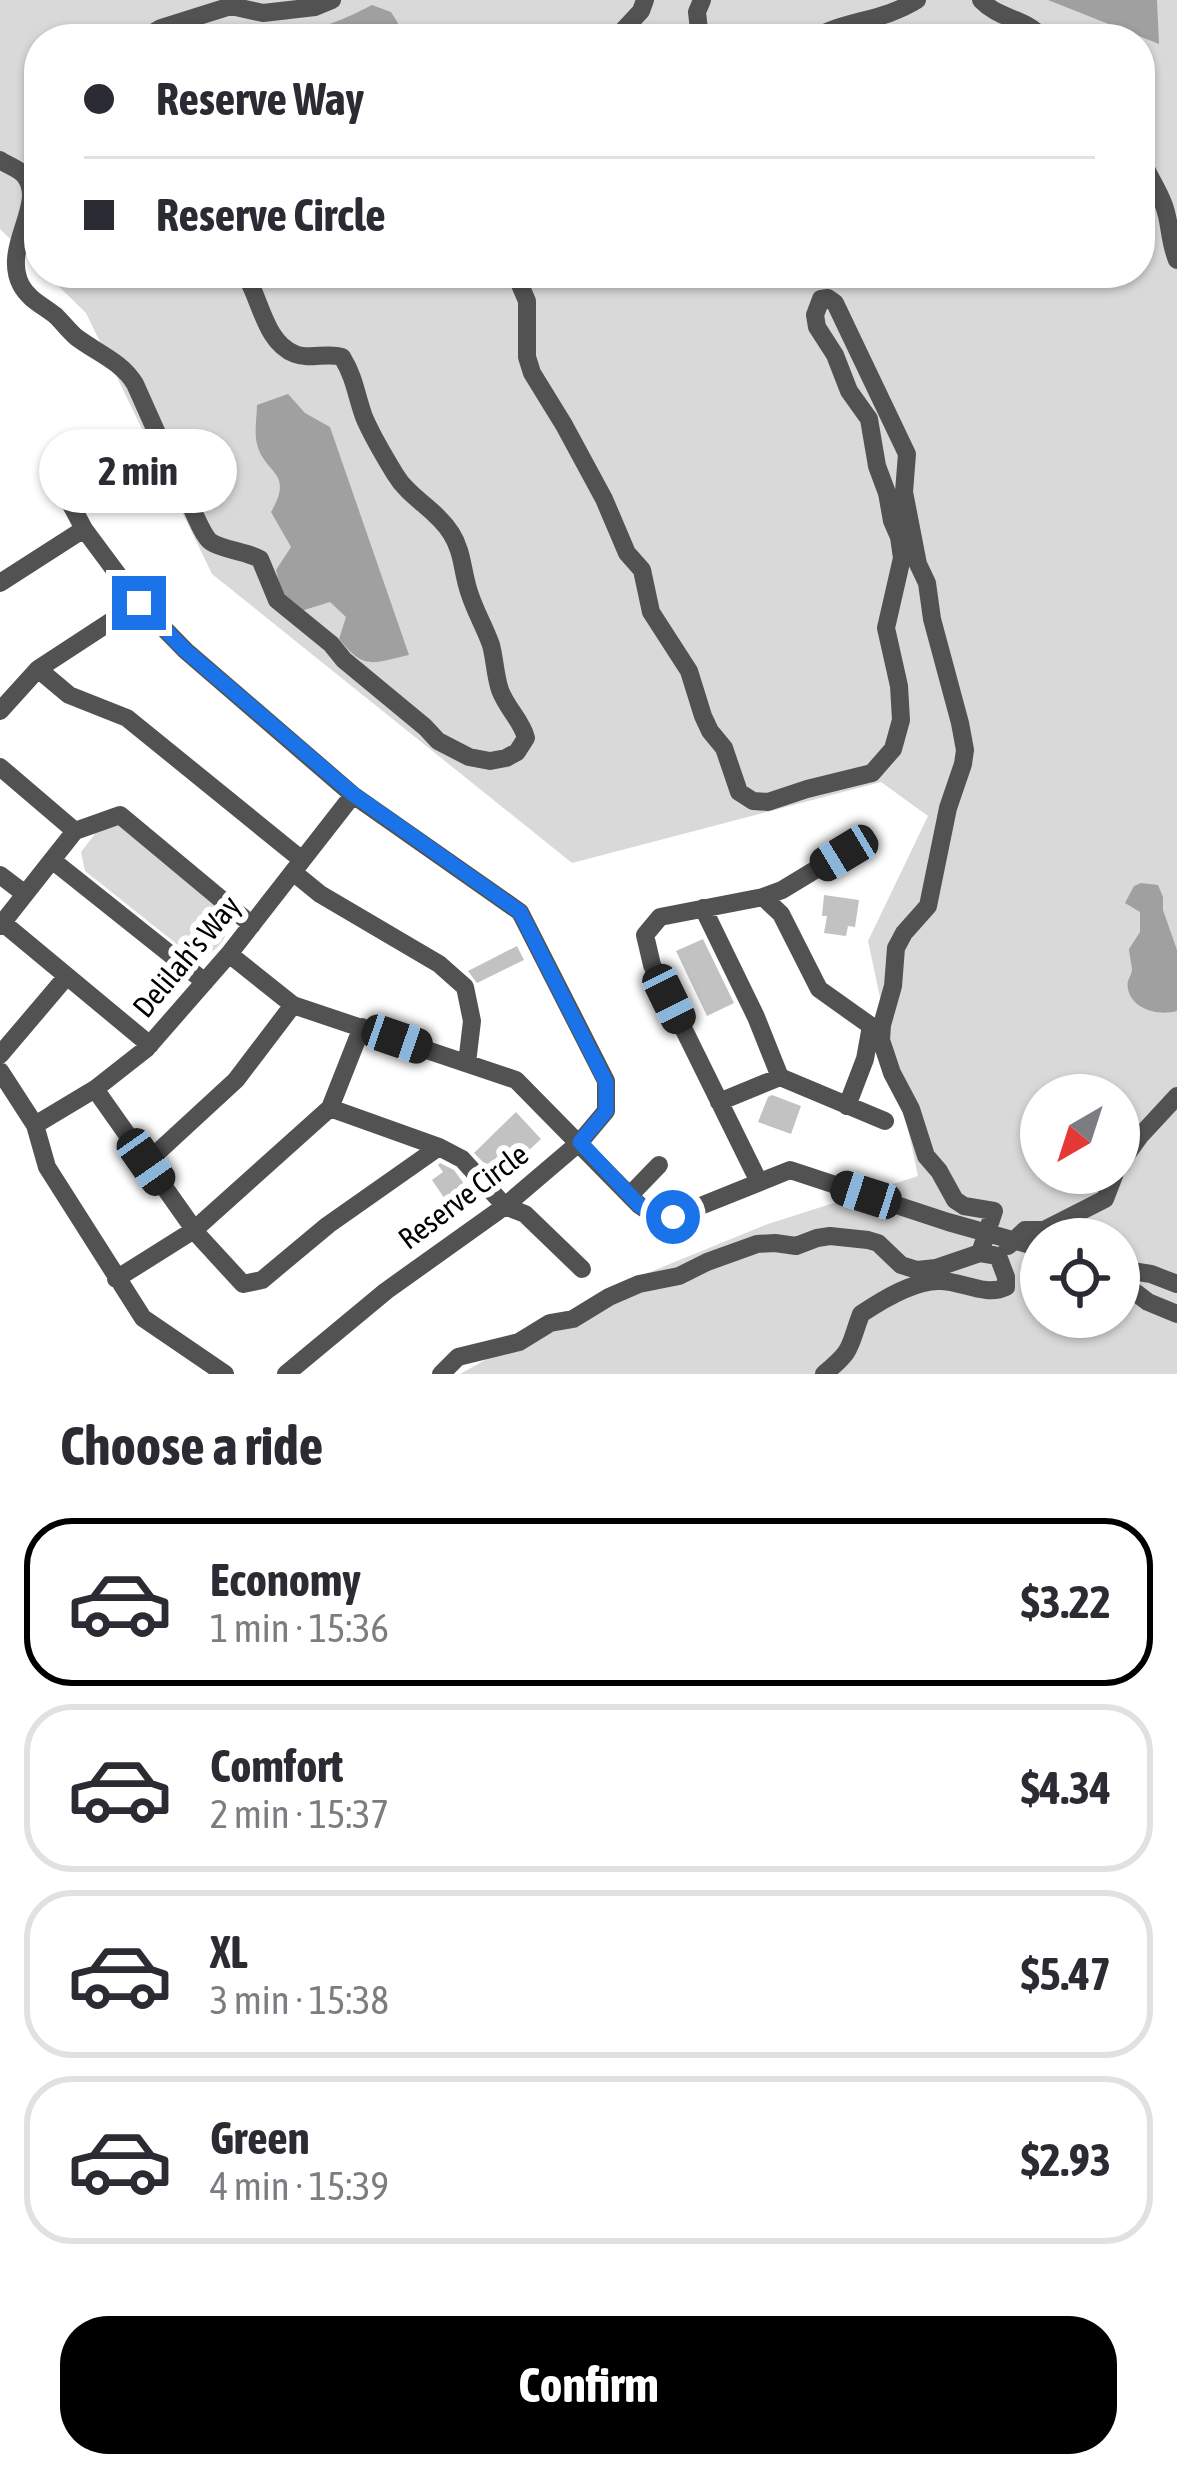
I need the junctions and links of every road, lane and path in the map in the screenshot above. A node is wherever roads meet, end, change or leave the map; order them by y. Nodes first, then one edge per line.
1 (332, 0) edge
2 (917, 0) edge
3 (981, 0) edge
4 (174, 24) edge
5 (847, 24) edge
6 (1028, 24) edge
7 (1155, 188) edge
8 (24, 227) edge
9 (1177, 260) edge
10 (251, 288) edge
11 (521, 288) edge
12 (69, 501) dead end
13 (84, 529) junction
14 (0, 583) edge
15 (139, 603) junction
16 (38, 669) junction
17 (0, 710) edge
18 (0, 767) edge
19 (353, 794) junction
20 (75, 831) junction
21 (844, 853) dead end
22 (52, 860) junction
23 (297, 866) junction
24 (0, 874) edge
25 (25, 894) junction
26 (764, 897) junction
27 (703, 908) junction
28 (1, 925) edge
29 (252, 925) junction
30 (230, 954) junction
31 (67, 976) junction
32 (205, 982) junction
33 (293, 1005) junction
34 (362, 1027) junction
35 (150, 1045) junction
36 (0, 1055) edge
37 (467, 1063) junction
38 (0, 1071) edge
39 (780, 1077) junction
40 (95, 1089) junction
41 (1177, 1096) edge
42 (719, 1102) junction
43 (847, 1106) junction
44 (330, 1108) junction
45 (885, 1121) dead end
46 (35, 1124) junction
47 (1140, 1136) edge
48 (580, 1142) junction
49 (440, 1147) junction
50 (146, 1162) junction
51 (659, 1165) dead end
52 (759, 1182) junction
53 (1107, 1194) edge
54 (630, 1195) junction
55 (505, 1205) junction
56 (194, 1230) junction
57 (988, 1233) junction
58 (1014, 1240) junction
59 (1020, 1242) edge
60 (980, 1256) junction
61 (582, 1269) dead end
62 (1140, 1272) edge
63 (116, 1279) junction
64 (1177, 1284) edge
65 (994, 1292) junction
66 (1140, 1296) edge
67 (1177, 1314) edge
68 (225, 1374) edge
69 (286, 1374) edge
70 (441, 1374) edge
71 (824, 1374) edge

1 - 4 street
2 - 5 street
3 - 6 street
7 - 9 street
8 - 10 street
11 - 57 street
12 - 13 street, Reserve Circle
13 - 14 street
13 - 15 street, Reserve Circle
15 - 16 street
15 - 19 street, Reserve Circle
16 - 17 street
16 - 23 street
18 - 20 street
19 - 23 street, Delilah's Way
19 - 48 street, Reserve Circle
20 - 22 street
20 - 29 street
21 - 26 street
22 - 25 street
22 - 32 street
23 - 29 street, Delilah's Way
23 - 37 street
24 - 25 street
25 - 28 street
26 - 27 street
26 - 43 street
27 - 39 street
27 - 42 street
28 - 31 street
29 - 30 street, Delilah's Way
30 - 32 street, Delilah's Way
30 - 33 street
31 - 35 street
31 - 36 street
32 - 35 street, Delilah's Way
33 - 34 street
33 - 50 street
34 - 37 street
34 - 44 street
35 - 40 street, Delilah's Way
37 - 48 street
38 - 46 street
39 - 42 street
39 - 43 street
40 - 46 street, Delilah's Way
40 - 50 street
41 - 47 street
42 - 52 street
43 - 45 street
44 - 49 street
44 - 56 street
46 - 63 street
48 - 54 street
48 - 55 street, Reserve Circle
49 - 55 street
49 - 56 street
50 - 56 street
51 - 54 street
52 - 54 street
52 - 57 street
53 - 58 street
55 - 61 street
55 - 69 street, Reserve Circle
56 - 63 street
57 - 58 street
57 - 60 street
58 - 59 street
58 - 60 street
60 - 65 street
60 - 65 street
60 - 70 street
62 - 64 street
63 - 68 street
65 - 71 street
66 - 67 street

